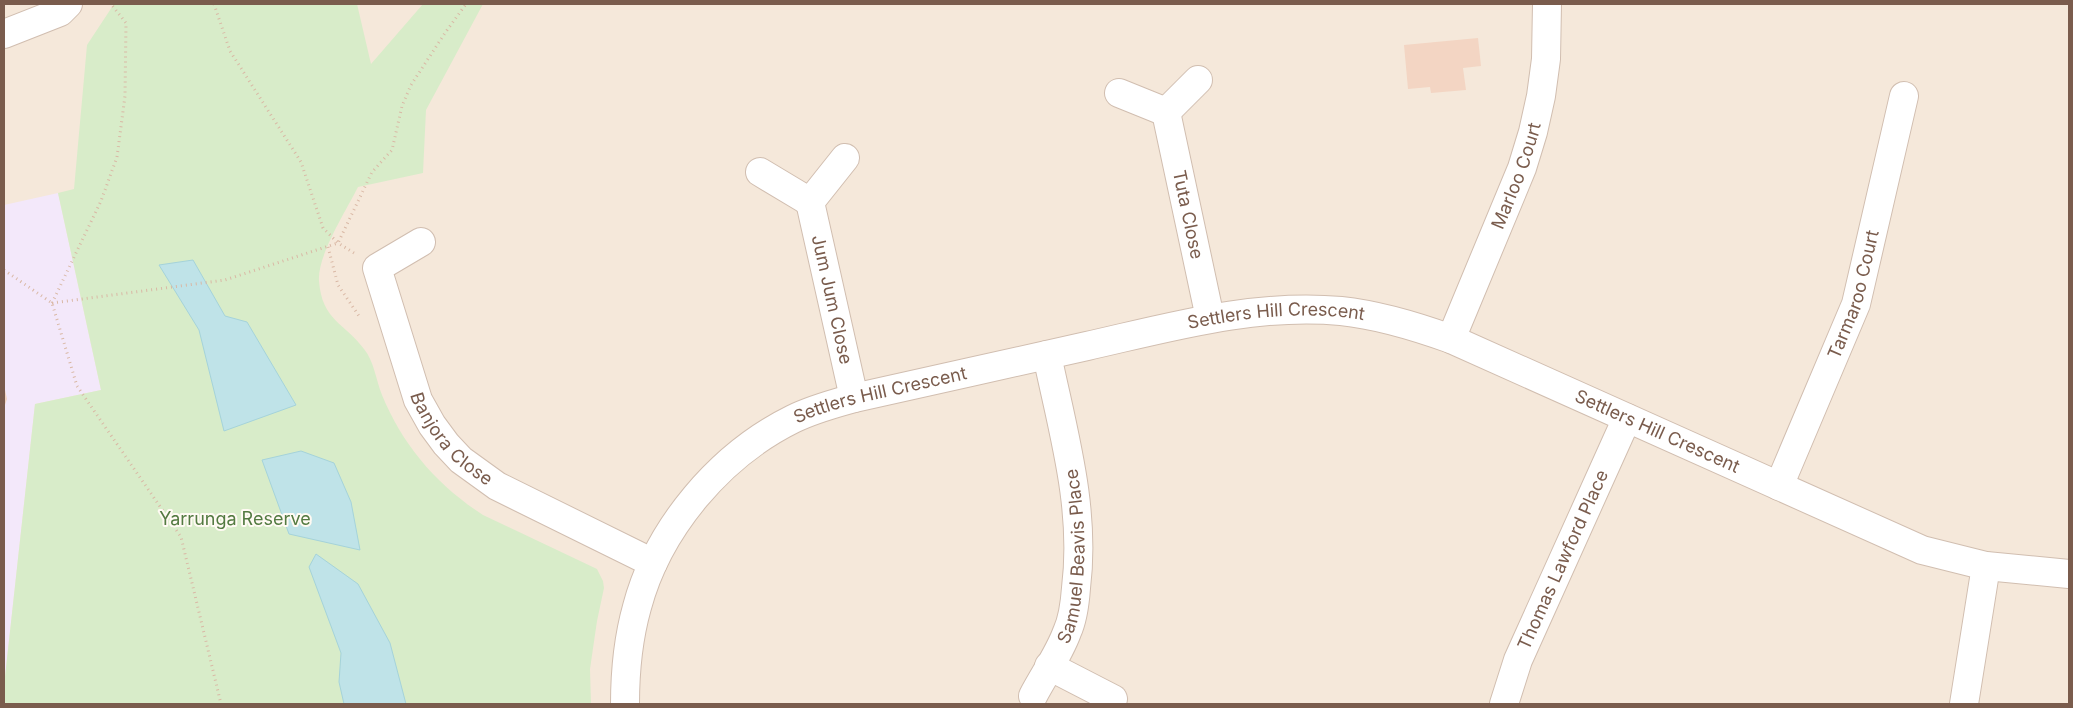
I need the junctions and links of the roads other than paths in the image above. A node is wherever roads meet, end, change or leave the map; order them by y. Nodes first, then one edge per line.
1 (68, 4) edge
2 (1547, 4) edge
3 (4, 34) edge
4 (1198, 80) dead end
5 (1119, 93) dead end
6 (1904, 96) dead end
7 (1166, 112) junction
8 (845, 158) dead end
9 (760, 172) dead end
10 (810, 202) junction
11 (421, 242) dead end
12 (1210, 318) junction
13 (1451, 339) junction
14 (1047, 355) junction
15 (854, 398) junction
16 (1627, 418) junction
17 (1780, 486) junction
18 (653, 563) junction
19 (1986, 566) junction
20 (2069, 574) edge
21 (1049, 666) junction
22 (1033, 696) dead end
23 (1113, 699) dead end
24 (625, 704) edge
25 (1504, 704) edge
26 (1964, 704) edge

1 - 3 street
2 - 13 street, Marloo Court
4 - 7 street
5 - 7 street
6 - 17 street, Tarmaroo Court
7 - 12 street, Tuta Close
8 - 10 street
9 - 10 street
10 - 15 street, Jum Jum Close
11 - 18 street, Banjora Close
12 - 13 street, Settlers Hill Crescent
12 - 14 street, Settlers Hill Crescent
13 - 16 street, Settlers Hill Crescent
14 - 15 street, Settlers Hill Crescent
14 - 21 street, Samuel Beavis Place
15 - 18 street, Settlers Hill Crescent
16 - 17 street, Settlers Hill Crescent
16 - 25 street, Thomas Lawford Place
17 - 19 street, Settlers Hill Crescent
18 - 24 street, Settlers Hill Crescent
19 - 20 street, Settlers Hill Crescent
19 - 26 street
21 - 22 street, Samuel Beavis Place
21 - 23 street, Samuel Beavis Place

